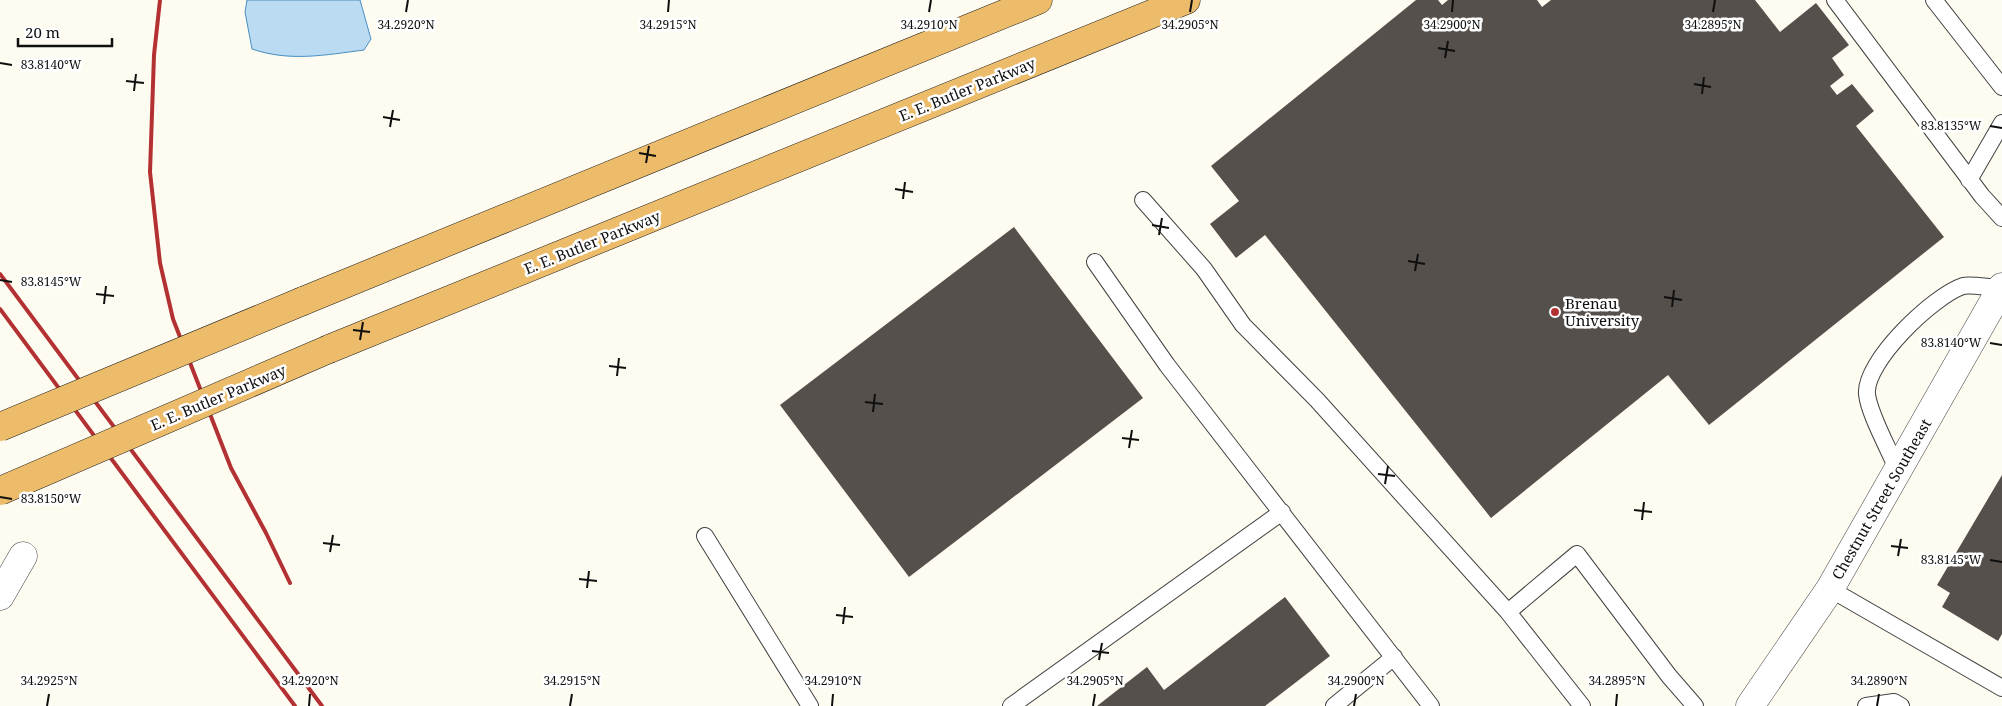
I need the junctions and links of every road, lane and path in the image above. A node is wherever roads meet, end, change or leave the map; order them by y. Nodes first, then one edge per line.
1 (1038, 0) edge
2 (1186, 0) edge
3 (1835, 0) edge
4 (1934, 0) edge
5 (2002, 86) edge
6 (2002, 123) edge
7 (1969, 180) junction
8 (1143, 200) dead end
9 (2002, 218) edge
10 (1095, 262) dead end
11 (2002, 287) edge
12 (0, 427) edge
13 (1897, 469) junction
14 (0, 491) edge
15 (1282, 512) junction
16 (705, 536) dead end
17 (24, 556) dead end
18 (1830, 589) junction
19 (0, 596) edge
20 (1508, 612) junction
21 (1394, 657) junction
22 (2002, 688) edge
23 (810, 706) edge
24 (1011, 706) edge
25 (1334, 706) edge
26 (1431, 706) edge
27 (1582, 706) edge
28 (1695, 706) edge
29 (1750, 706) edge
30 (1866, 706) edge
31 (1901, 706) edge

1 - 12 highway, bridge
2 - 14 highway, E. E. Butler Parkway, bridge
3 - 7 lane
4 - 5 lane
6 - 7 lane
7 - 9 lane
8 - 20 lane
10 - 15 lane
11 - 13 street, Chestnut Street Southeast
11 - 13 lane
13 - 18 street, Chestnut Street Southeast
15 - 21 lane
15 - 24 lane
16 - 23 lane
17 - 19 street
18 - 22 lane
18 - 29 street, Chestnut Street Southeast
20 - 27 lane
20 - 28 lane
21 - 25 lane
21 - 26 lane
30 - 31 lane

